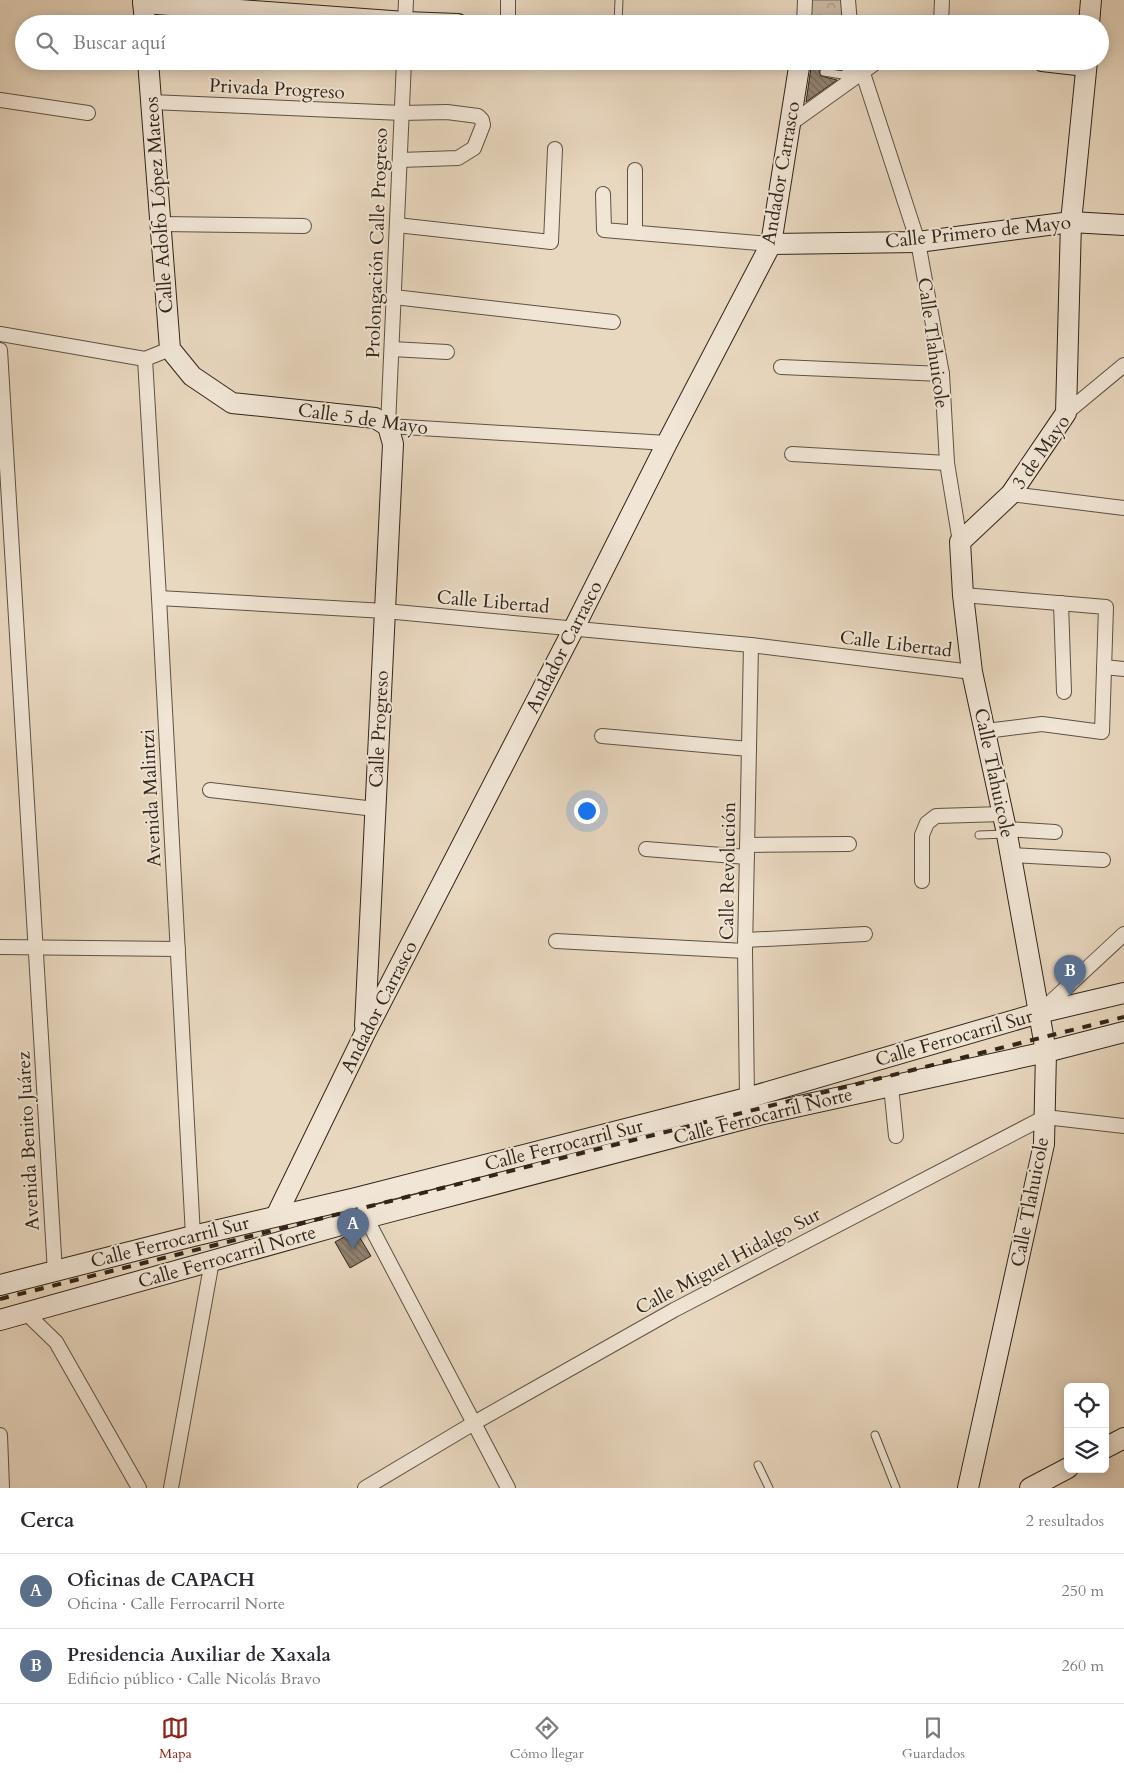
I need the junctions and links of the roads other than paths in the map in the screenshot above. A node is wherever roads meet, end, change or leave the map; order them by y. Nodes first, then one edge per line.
1 (406, 0) edge
2 (508, 0) edge
3 (619, 0) edge
4 (805, 0) edge
5 (848, 0) edge
6 (942, 0) edge
7 (1090, 0) edge
8 (143, 2) edge
9 (144, 15) edge
10 (305, 15) edge
11 (405, 15) edge
12 (508, 15) edge
13 (618, 15) edge
14 (804, 15) edge
15 (849, 15) edge
16 (941, 15) edge
17 (1089, 15) edge
18 (149, 70) edge
19 (404, 70) edge
20 (799, 70) edge
21 (852, 70) edge
22 (855, 70) edge
23 (863, 70) edge
24 (1086, 70) edge
25 (824, 72) dead end
26 (0, 100) edge
27 (151, 102) junction
28 (88, 113) dead end
29 (402, 113) junction
30 (790, 124) junction
31 (555, 149) dead end
32 (400, 160) junction
33 (635, 170) dead end
34 (603, 194) dead end
35 (1071, 222) junction
36 (161, 224) junction
37 (397, 225) junction
38 (1124, 225) edge
39 (304, 226) dead end
40 (635, 232) junction
41 (918, 242) junction
42 (772, 244) junction
43 (394, 297) junction
44 (613, 322) dead end
45 (0, 334) edge
46 (170, 349) junction
47 (392, 349) junction
48 (0, 350) edge
49 (447, 352) dead end
50 (145, 359) junction
51 (1124, 365) edge
52 (781, 367) dead end
53 (942, 374) junction
54 (1066, 413) junction
55 (388, 426) junction
56 (667, 442) junction
57 (792, 454) dead end
58 (947, 463) junction
59 (1011, 494) junction
60 (1124, 508) edge
61 (960, 542) junction
62 (6, 577) edge
63 (962, 595) junction
64 (159, 598) junction
65 (1061, 603) junction
66 (385, 611) junction
67 (574, 628) junction
68 (751, 645) junction
69 (1104, 667) junction
70 (1124, 669) edge
71 (972, 672) junction
72 (1064, 692) dead end
73 (986, 731) junction
74 (602, 736) dead end
75 (749, 749) junction
76 (210, 790) dead end
77 (375, 809) junction
78 (1005, 826) junction
79 (1055, 832) dead end
80 (979, 835) dead end
81 (848, 844) dead end
82 (646, 849) dead end
83 (747, 851) junction
84 (1010, 855) junction
85 (1103, 860) dead end
86 (922, 880) dead end
87 (865, 934) dead end
88 (1124, 934) edge
89 (556, 941) dead end
90 (745, 945) junction
91 (0, 947) edge
92 (35, 948) junction
93 (178, 949) junction
94 (1124, 993) edge
95 (1039, 1013) junction
96 (1124, 1032) edge
97 (365, 1033) junction
98 (1046, 1052) junction
99 (891, 1086) junction
100 (747, 1098) junction
101 (1045, 1117) junction
102 (1124, 1126) edge
103 (896, 1136) dead end
104 (356, 1198) junction
105 (276, 1216) junction
106 (366, 1218) junction
107 (193, 1236) junction
108 (212, 1261) junction
109 (54, 1272) junction
110 (0, 1285) edge
111 (26, 1313) junction
112 (0, 1320) edge
113 (474, 1423) junction
114 (0, 1435) edge
115 (876, 1435) dead end
116 (1124, 1438) edge
117 (1109, 1446) edge
118 (758, 1465) dead end
119 (1064, 1470) edge
120 (1038, 1486) edge
121 (2, 1488) edge
122 (139, 1488) edge
123 (171, 1488) edge
124 (365, 1488) edge
125 (508, 1488) edge
126 (769, 1488) edge
127 (896, 1488) edge
128 (968, 1488) edge

1 - 11 street
2 - 12 street
3 - 13 lane
4 - 14 street
5 - 15 street
6 - 16 street
7 - 17 main road
8 - 9 main road
8 - 10 main road
18 - 27 main road, Calle Adolfo López Mateos
19 - 29 street, Prolongación Calle Progreso
20 - 30 main road, Andador Carrasco
21 - 25 lane
22 - 30 street
23 - 41 street, Calle Tlahuicole
24 - 35 main road
26 - 28 street
27 - 29 street, Privada Progreso
27 - 36 main road, Calle Adolfo López Mateos
29 - 32 street, Prolongación Calle Progreso
29 - 32 street, Privada Progreso
30 - 42 main road, Andador Carrasco
31 - 37 street
32 - 37 street, Prolongación Calle Progreso
33 - 40 street
34 - 40 street
35 - 38 main road, Calle Primero de Mayo
35 - 41 main road, Calle Primero de Mayo
35 - 54 main road
36 - 39 street
36 - 46 main road, Calle Adolfo López Mateos
37 - 43 street, Prolongación Calle Progreso
40 - 42 street
41 - 42 main road, Calle Primero de Mayo
41 - 53 street, Calle Tlahuicole
42 - 56 main road, Andador Carrasco
43 - 44 street
43 - 47 street, Prolongación Calle Progreso
45 - 50 street
46 - 50 street
46 - 55 main road, Calle 5 de Mayo
47 - 49 street
47 - 55 street, Prolongación Calle Progreso
48 - 62 street, Avenida Benito Juárez
50 - 64 street, Avenida Malintzi
51 - 54 street, 3 de Mayo
52 - 53 street
53 - 58 street, Calle Tlahuicole
54 - 59 main road, 3 de Mayo
55 - 56 street, Calle 5 de Mayo
55 - 66 main road, Calle Progreso
56 - 67 main road, Andador Carrasco
57 - 58 street
58 - 61 street, Calle Tlahuicole
59 - 60 street
59 - 61 main road, 3 de Mayo
61 - 63 main road, Calle Tlahuicole
62 - 92 street, Avenida Benito Juárez
63 - 65 street
63 - 71 main road, Calle Tlahuicole
64 - 66 street, Calle Libertad
64 - 93 street, Avenida Malintzi
65 - 69 street
65 - 72 street
66 - 67 street, Calle Libertad
66 - 77 main road, Calle Progreso
67 - 68 street, Calle Libertad
67 - 97 main road, Andador Carrasco
68 - 71 street, Calle Libertad
68 - 75 street, Calle Revolución
69 - 70 street
69 - 73 street
71 - 73 main road, Calle Tlahuicole
73 - 78 main road, Calle Tlahuicole
74 - 75 street
75 - 83 street, Calle Revolución
76 - 77 street
77 - 97 main road, Calle Progreso
78 - 79 street
78 - 80 lane
78 - 84 main road, Calle Tlahuicole
78 - 86 street
81 - 83 street
82 - 83 street
83 - 90 street, Calle Revolución
84 - 85 street
84 - 95 main road, Calle Tlahuicole
87 - 90 street
88 - 95 street
89 - 90 street
90 - 100 street, Calle Revolución
91 - 92 street
92 - 93 street
92 - 109 street, Avenida Benito Juárez
93 - 107 street, Avenida Malintzi
94 - 95 main road, Calle Ferrocarril Sur
95 - 98 main road, Calle Tlahuicole
95 - 100 main road, Calle Ferrocarril Sur
96 - 98 main road, Calle Ferrocarril Norte
97 - 105 main road, Andador Carrasco
98 - 99 main road, Calle Ferrocarril Norte
98 - 101 main road, Calle Tlahuicole
99 - 103 street
99 - 106 main road, Calle Ferrocarril Norte
100 - 104 main road, Calle Ferrocarril Sur
101 - 102 street
101 - 113 street, Calle Miguel Hidalgo Sur
101 - 128 main road, Calle Tlahuicole
104 - 105 main road, Calle Ferrocarril Sur
104 - 106 street
105 - 107 main road, Calle Ferrocarril Sur
106 - 108 main road, Calle Ferrocarril Norte
106 - 113 street
107 - 109 main road, Calle Ferrocarril Sur
108 - 111 main road, Calle Ferrocarril Norte
108 - 123 street
109 - 110 main road, Calle Ferrocarril Sur
111 - 112 main road, Calle Ferrocarril Norte
111 - 122 street
113 - 124 street, Calle Miguel Hidalgo Sur
113 - 125 street
114 - 121 street
115 - 127 lane
116 - 117 main road
118 - 126 lane
119 - 120 main road

